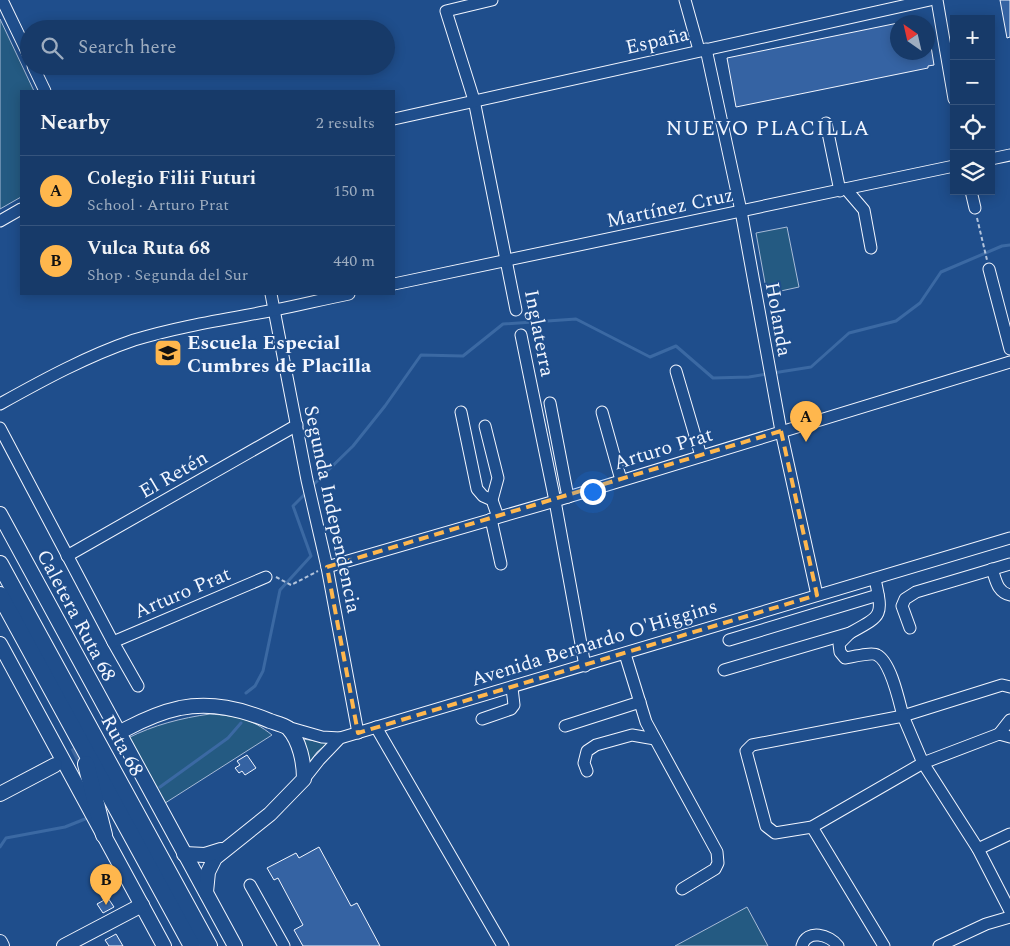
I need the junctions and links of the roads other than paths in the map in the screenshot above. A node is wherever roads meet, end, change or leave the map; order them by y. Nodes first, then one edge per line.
1 (2, 0) edge
2 (492, 0) edge
3 (685, 0) edge
4 (930, 0) edge
5 (937, 0) edge
6 (20, 37) edge
7 (702, 50) junction
8 (37, 75) edge
9 (950, 75) edge
10 (45, 90) edge
11 (474, 100) junction
12 (395, 119) edge
13 (826, 123) dead end
14 (1010, 155) edge
15 (995, 158) edge
16 (950, 167) edge
17 (843, 190) junction
18 (972, 195) edge
19 (975, 208) road end
20 (20, 211) edge
21 (741, 211) junction
22 (0, 221) edge
23 (871, 248) dead end
24 (508, 260) junction
25 (988, 269) road end
26 (395, 284) edge
27 (271, 295) edge
28 (344, 295) edge
29 (274, 310) junction
30 (516, 310) dead end
31 (521, 335) dead end
32 (1010, 349) edge
33 (1010, 362) edge
34 (676, 371) dead end
35 (550, 403) dead end
36 (0, 404) edge
37 (462, 412) dead end
38 (602, 412) dead end
39 (297, 425) junction
40 (485, 426) dead end
41 (0, 428) edge
42 (781, 432) junction
43 (701, 456) junction
44 (622, 480) junction
45 (568, 497) junction
46 (492, 500) junction
47 (555, 501) junction
48 (0, 514) edge
49 (494, 518) junction
50 (1010, 538) edge
51 (67, 556) junction
52 (0, 564) edge
53 (501, 564) dead end
54 (1010, 564) edge
55 (327, 567) junction
56 (992, 569) junction
57 (271, 577) road end
58 (875, 579) junction
59 (0, 595) edge
60 (816, 595) junction
61 (878, 595) junction
62 (1010, 595) edge
63 (910, 628) dead end
64 (850, 633) junction
65 (729, 640) dead end
66 (112, 642) junction
67 (0, 644) edge
68 (625, 654) junction
69 (585, 666) junction
70 (724, 670) dead end
71 (138, 686) dead end
72 (1010, 687) edge
73 (512, 688) junction
74 (640, 702) junction
75 (903, 716) junction
76 (482, 719) dead end
77 (1010, 720) edge
78 (565, 726) dead end
79 (376, 727) junction
80 (287, 728) junction
81 (126, 729) tunnel mouth
82 (358, 733) junction
83 (1005, 735) edge
84 (340, 738) junction
85 (655, 739) junction
86 (79, 740) junction
87 (923, 763) junction
88 (55, 765) tunnel mouth
89 (587, 771) dead end
90 (304, 779) junction
91 (0, 794) edge
92 (812, 827) junction
93 (1010, 834) edge
94 (104, 835) junction
95 (226, 848) junction
96 (978, 849) junction
97 (184, 854) junction
98 (250, 885) dead end
99 (682, 889) dead end
100 (206, 892) junction
101 (142, 905) junction
102 (1010, 911) edge
103 (1010, 917) edge
104 (0, 942) edge
105 (2, 946) edge
106 (64, 946) edge
107 (164, 946) edge
108 (192, 946) edge
109 (209, 946) edge
110 (235, 946) edge
111 (284, 946) edge
112 (503, 946) edge
113 (802, 946) edge
114 (838, 946) edge
115 (884, 946) edge
116 (939, 946) edge

1 - 6 street
2 - 11 street, Inglaterra
3 - 7 street, Holanda
4 - 7 street, España
5 - 9 street
7 - 11 street, España
7 - 21 street, Holanda
8 - 10 street
11 - 12 street, España
11 - 24 street, Inglaterra
13 - 17 street
14 - 15 street
16 - 17 street, Martínez Cruz
17 - 21 street, Martínez Cruz
17 - 23 street
18 - 19 street
20 - 22 street
21 - 24 street, Martínez Cruz
21 - 42 street, Holanda
24 - 26 street, Martínez Cruz
24 - 30 street, Inglaterra
25 - 32 street
27 - 29 street, Segunda Independencia
28 - 29 street
29 - 36 street
29 - 39 street, Segunda Independencia
31 - 47 street, Inglaterra
33 - 42 street, Arturo Prat
34 - 43 street
35 - 45 street
37 - 46 street
38 - 44 street
39 - 51 street, El Retén
39 - 55 street, Segunda Independencia
40 - 46 street
41 - 51 street
42 - 43 street, Arturo Prat
42 - 60 street, Holanda
43 - 44 street, Arturo Prat
44 - 45 street, Arturo Prat
45 - 47 street, Arturo Prat
46 - 49 street
47 - 49 street, Arturo Prat
47 - 69 street, Inglaterra
48 - 97 main road, Caletera Ruta 68
49 - 53 street
49 - 55 street, Arturo Prat
50 - 58 street, Avenida Bernardo O'Higgins
51 - 66 street
52 - 109 highway, Ruta 68
54 - 56 street
55 - 82 street, Segunda Independencia
56 - 62 street
56 - 63 street
57 - 66 street, Arturo Prat
58 - 60 street, Avenida Bernardo O'Higgins
58 - 61 street
59 - 86 highway, Ruta 68
60 - 68 street, Avenida Bernardo O'Higgins
61 - 64 street
61 - 65 street
64 - 70 street
64 - 75 street
66 - 71 street
67 - 94 main road
68 - 69 street, Avenida Bernardo O'Higgins
68 - 74 street
69 - 73 street, Avenida Bernardo O'Higgins
72 - 75 street
73 - 76 street
73 - 79 street, Avenida Bernardo O'Higgins
74 - 78 street
74 - 85 street
75 - 87 street
75 - 92 street
77 - 83 street
79 - 82 street, Avenida Bernardo O'Higgins
79 - 112 street
80 - 81 main road
80 - 84 street
80 - 90 main road
82 - 84 street, Avenida Bernardo O'Higgins
83 - 87 street
84 - 90 street
85 - 89 street
85 - 99 street
86 - 94 highway
86 - 108 highway, Ruta 68
87 - 92 street
87 - 96 street
88 - 91 main road
90 - 95 main road
92 - 115 street
93 - 96 street
94 - 101 main road
95 - 97 main road
95 - 100 main road
96 - 102 street
97 - 100 main road, Caletera Ruta 68
98 - 111 street
100 - 110 main road, Caletera Ruta 68
101 - 106 main road
101 - 107 main road
103 - 116 street
104 - 105 main road
113 - 114 street

